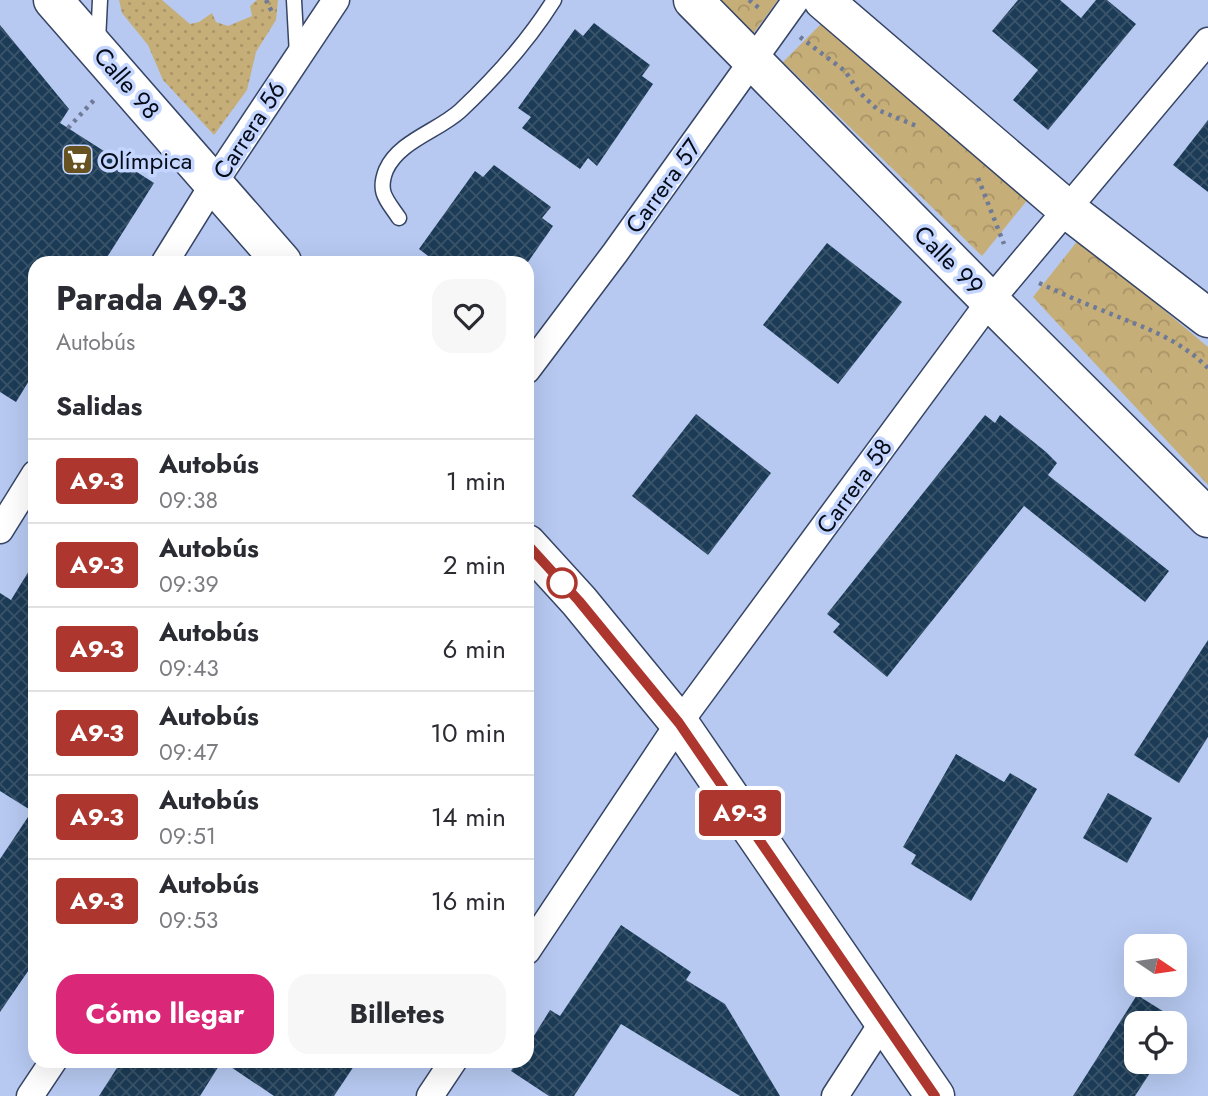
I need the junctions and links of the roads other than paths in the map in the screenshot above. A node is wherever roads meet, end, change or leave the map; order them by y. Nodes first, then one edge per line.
1 (53, 0) edge
2 (100, 0) edge
3 (294, 0) edge
4 (336, 0) edge
5 (554, 0) edge
6 (693, 0) edge
7 (796, 0) edge
8 (823, 0) edge
9 (1208, 41) edge
10 (297, 56) junction
11 (108, 62) junction
12 (752, 62) junction
13 (214, 183) junction
14 (1068, 210) junction
15 (400, 218) dead end
16 (169, 256) edge
17 (277, 256) edge
18 (990, 301) junction
19 (1208, 318) edge
20 (534, 360) edge
21 (28, 485) edge
22 (1208, 518) edge
23 (0, 530) edge
24 (534, 552) edge
25 (679, 723) junction
26 (534, 940) edge
27 (883, 1022) junction
28 (49, 1068) edge
29 (449, 1068) edge
30 (30, 1096) edge
31 (430, 1096) edge
32 (835, 1096) edge
33 (935, 1096) edge

1 - 11 street, Calle 98
2 - 11 lane
3 - 10 lane
4 - 10 street, Carrera 56
5 - 15 lane
6 - 12 street, Calle 99
7 - 12 street, Carrera 57
8 - 14 street
9 - 14 street, Carrera 58
10 - 13 street, Carrera 56
11 - 13 street, Calle 98
12 - 18 street, Calle 99
12 - 20 street, Carrera 57
13 - 16 street, Carrera 56
13 - 17 street, Calle 98
14 - 18 street, Carrera 58
14 - 19 street
18 - 22 street, Calle 99
18 - 25 street, Carrera 58
21 - 23 street
24 - 25 street
25 - 26 street, Carrera 58
25 - 27 street
27 - 32 street
27 - 33 street
28 - 30 street
29 - 31 street

